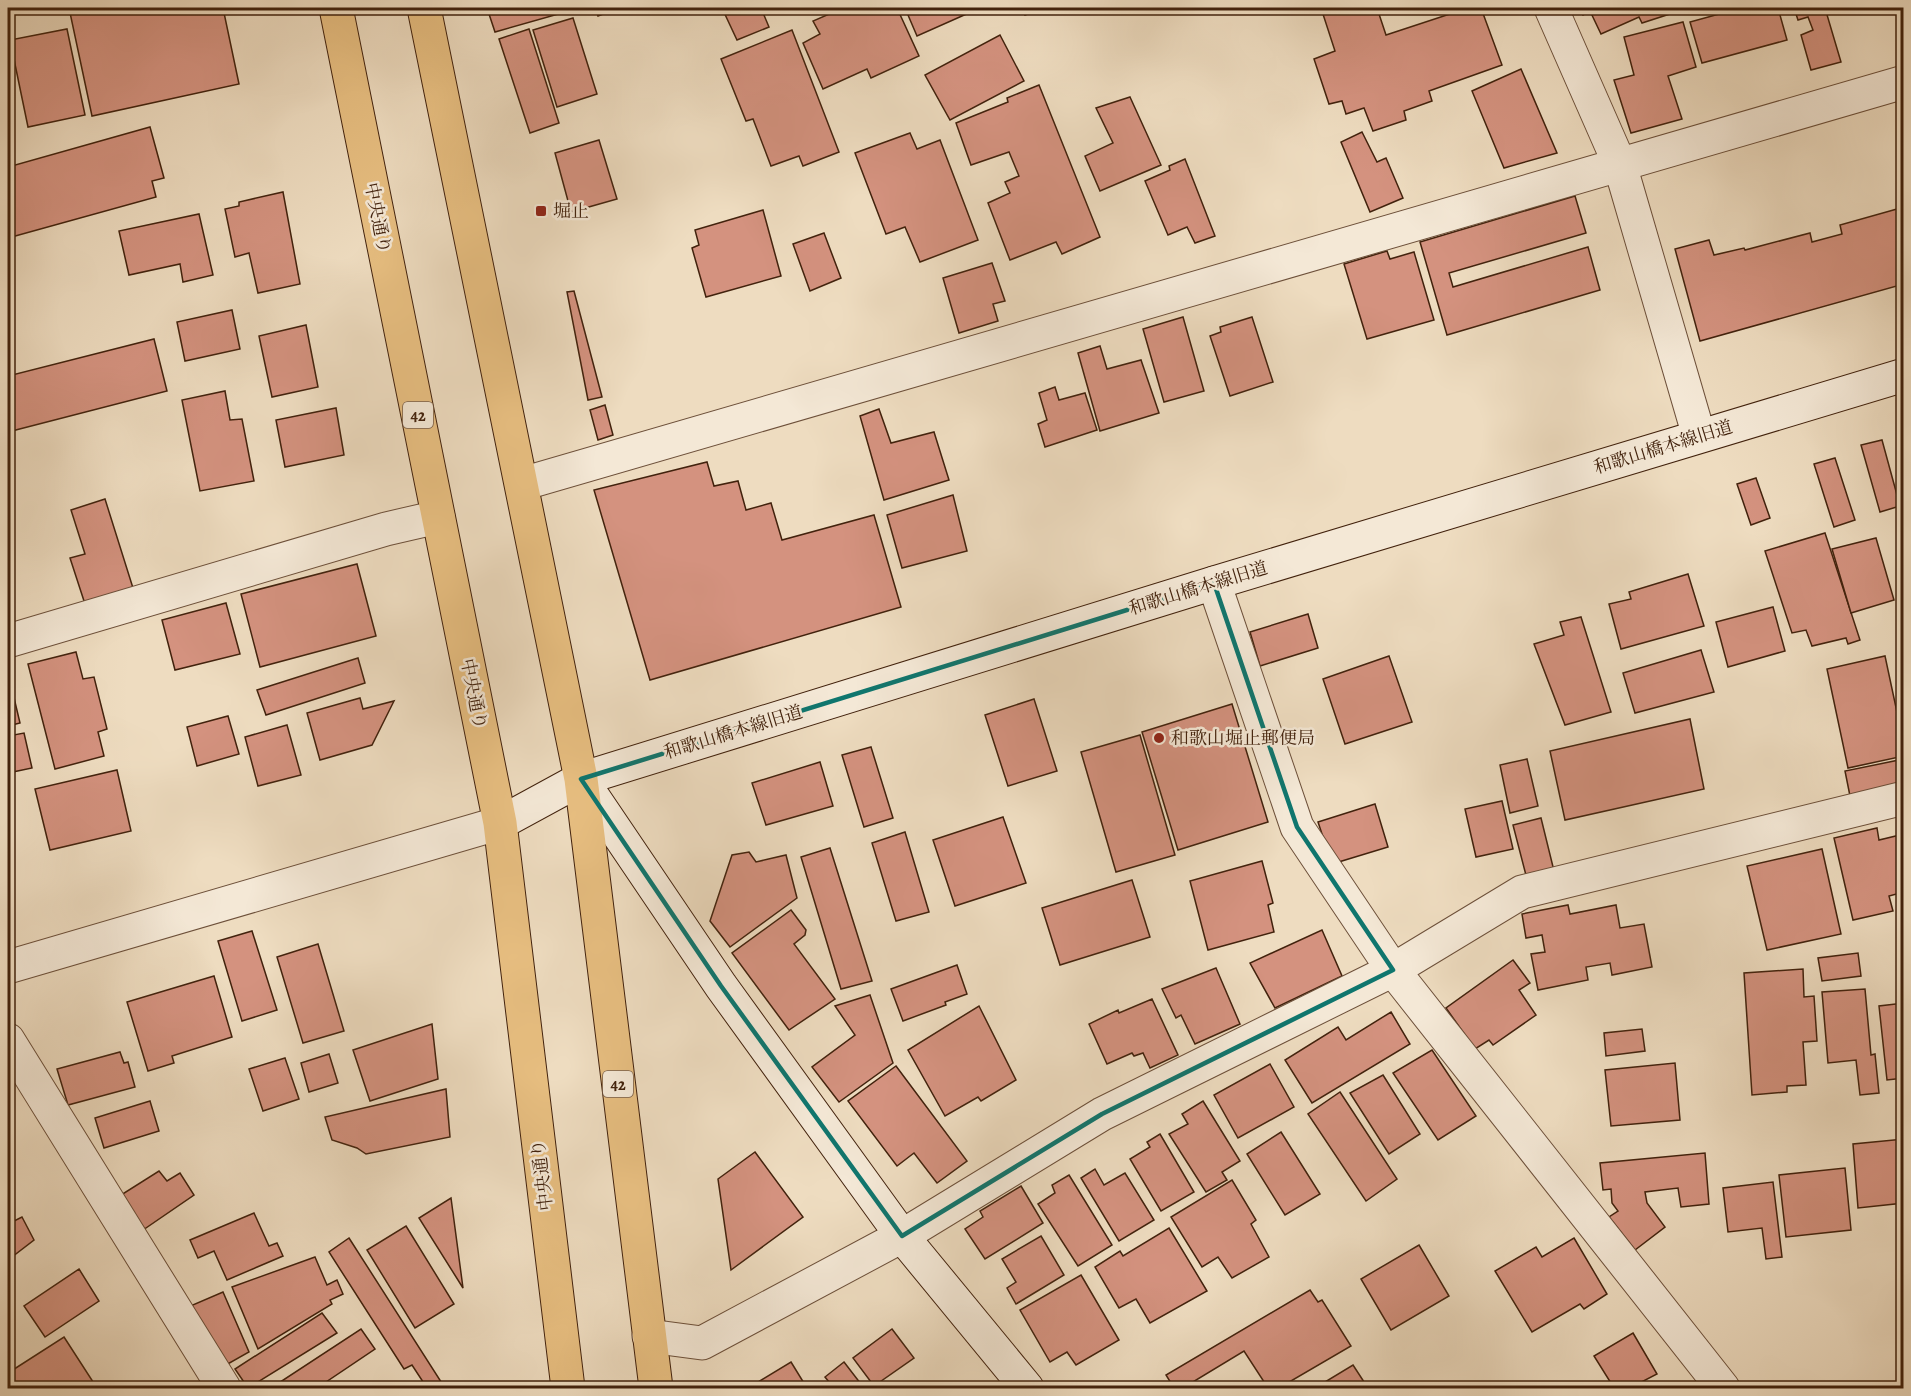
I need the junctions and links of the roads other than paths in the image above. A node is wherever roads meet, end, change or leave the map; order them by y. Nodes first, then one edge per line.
1 (336, 8) edge
2 (424, 8) edge
3 (1551, 8) edge
4 (1904, 82) edge
5 (1620, 165) junction
6 (1904, 375) edge
7 (1699, 436) junction
8 (522, 484) junction
9 (438, 517) junction
10 (1214, 583) junction
11 (8, 641) edge
12 (581, 779) junction
13 (1904, 798) edge
14 (500, 823) junction
15 (8, 967) edge
16 (1393, 969) junction
17 (8, 1040) edge
18 (902, 1236) junction
19 (649, 1336) junction
20 (224, 1389) edge
21 (568, 1389) edge
22 (656, 1389) edge
23 (1027, 1389) edge
24 (1723, 1389) edge

1 - 9 highway, 中央通り / 42
2 - 8 highway, 42
3 - 5 street
4 - 5 street
5 - 7 street
5 - 8 street
6 - 7 street, 和歌山橋本線旧道
7 - 10 street, 和歌山橋本線旧道
8 - 12 highway, 42
9 - 11 street
9 - 14 highway, 中央通り / 42
10 - 12 street, 和歌山橋本線旧道
10 - 16 street
12 - 14 street, 和歌山橋本線旧道
12 - 18 street
12 - 19 highway, 42
13 - 16 street
14 - 15 street, 和歌山橋本線旧道
14 - 21 highway, 中央通り / 42
16 - 18 street
16 - 24 street
17 - 20 street
18 - 19 street
18 - 23 street
19 - 22 highway, 42

